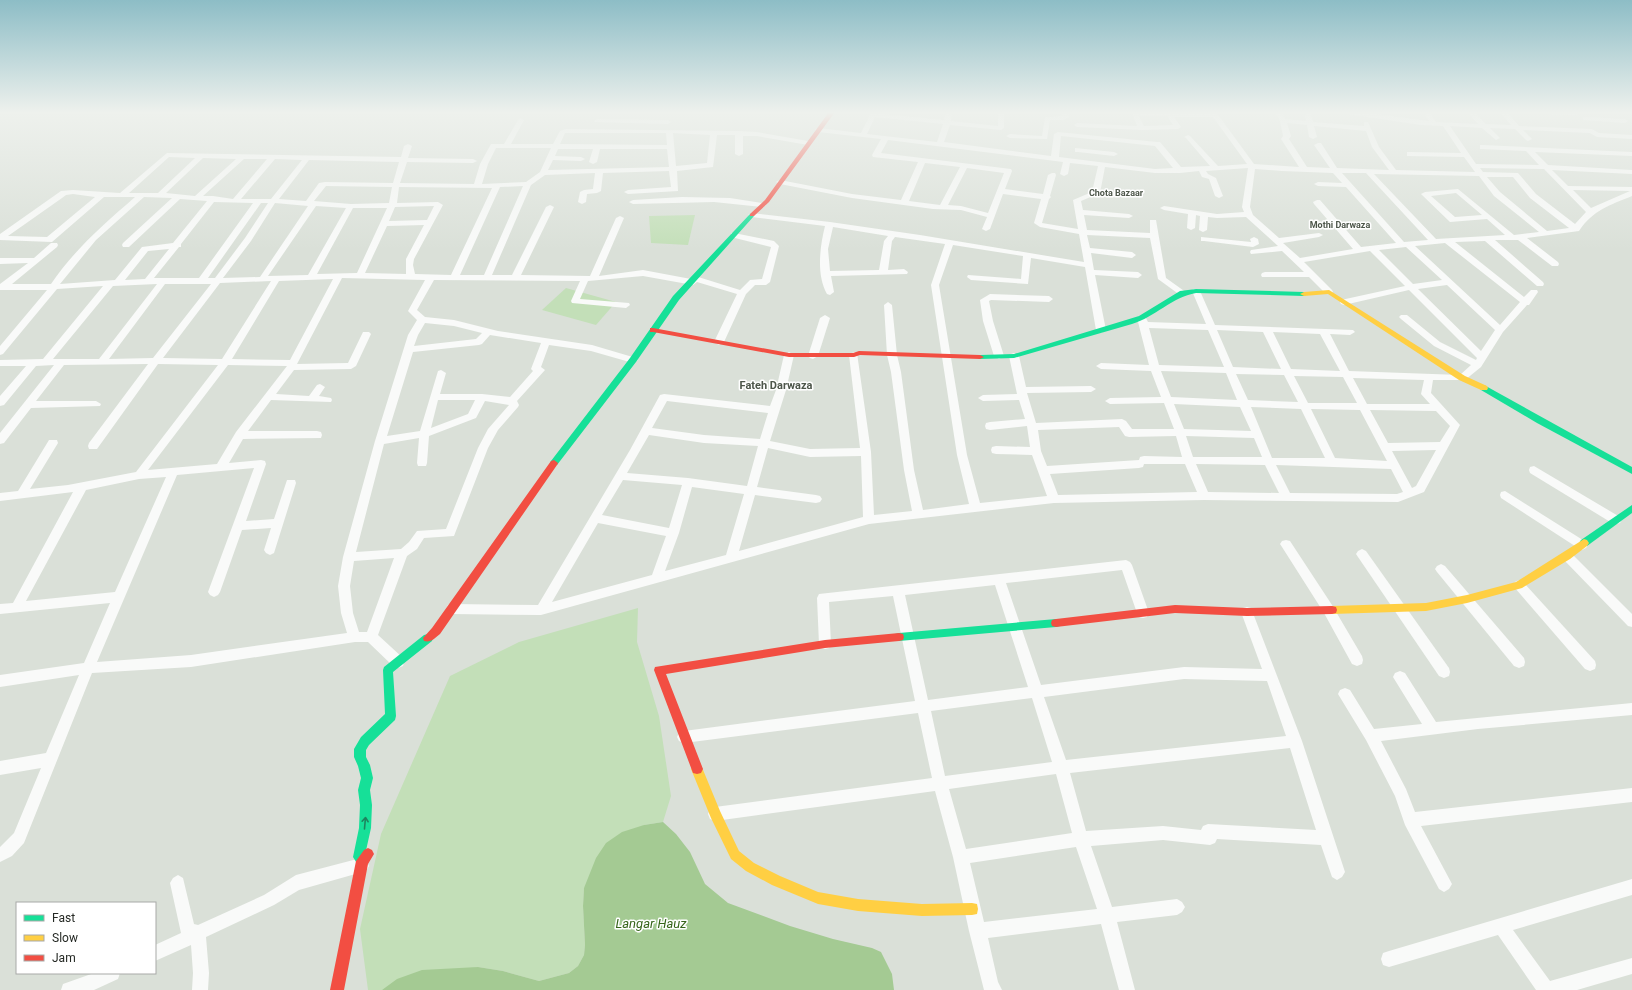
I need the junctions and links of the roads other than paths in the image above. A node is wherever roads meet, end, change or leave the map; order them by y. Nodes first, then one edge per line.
1 (163, 158) edge
2 (199, 158) edge
3 (240, 158) edge
4 (272, 158) edge
5 (307, 158) edge
6 (347, 158) edge
7 (487, 158) edge
8 (550, 158) edge
9 (556, 158) edge
10 (594, 158) edge
11 (672, 158) edge
12 (711, 158) edge
13 (797, 158) edge
14 (906, 158) edge
15 (1049, 158) edge
16 (1114, 158) edge
17 (1169, 158) edge
18 (1207, 158) edge
19 (1246, 158) edge
20 (1297, 158) edge
21 (1327, 158) edge
22 (1384, 158) edge
23 (1468, 158) edge
24 (1536, 158) edge
25 (581, 159) dead end
26 (1055, 159) joint
27 (405, 160) junction
28 (473, 160) dead end
29 (923, 160) junction
30 (1067, 160) junction
31 (593, 162) dead end
32 (1102, 164) junction
33 (964, 166) junction
34 (1114, 166) junction
35 (1252, 166) junction
36 (1474, 166) junction
37 (1545, 167) junction
38 (1216, 168) junction
39 (672, 169) junction
40 (1202, 169) junction
41 (1304, 169) junction
42 (1180, 170) junction
43 (1335, 170) junction
44 (598, 171) junction
45 (1368, 171) junction
46 (1395, 172) junction
47 (1632, 172) edge
48 (543, 173) junction
49 (1481, 173) junction
50 (1064, 174) dead end
51 (1052, 176) dead end
52 (780, 182) junction
53 (498, 184) junction
54 (528, 184) junction
55 (1318, 184) dead end
56 (396, 185) junction
57 (1348, 185) junction
58 (477, 186) junction
59 (1566, 188) junction
60 (1632, 189) edge
61 (1001, 191) junction
62 (628, 192) dead end
63 (1632, 193) edge
64 (102, 195) junction
65 (122, 195) junction
66 (142, 195) junction
67 (160, 195) junction
68 (1219, 196) dead end
69 (178, 197) junction
70 (198, 197) junction
71 (1047, 197) junction
72 (213, 198) junction
73 (235, 201) junction
74 (259, 201) junction
75 (273, 201) junction
76 (582, 202) dead end
77 (633, 202) dead end
78 (1317, 202) dead end
79 (904, 203) junction
80 (310, 204) junction
81 (393, 204) junction
82 (762, 205) junction
83 (350, 206) junction
84 (550, 207) dead end
85 (943, 207) junction
86 (1164, 208) dead end
87 (1080, 212) junction
88 (1192, 212) junction
89 (1590, 212) junction
90 (1204, 214) junction
91 (1249, 214) junction
92 (752, 215) junction
93 (992, 216) junction
94 (1129, 216) dead end
95 (1488, 217) junction
96 (620, 218) dead end
97 (431, 222) junction
98 (1153, 222) dead end
99 (383, 224) junction
100 (830, 224) junction
101 (1191, 228) dead end
102 (986, 229) dead end
103 (1576, 229) junction
104 (1082, 232) junction
105 (893, 234) junction
106 (1546, 234) junction
107 (734, 235) junction
108 (1220, 235) dead end
109 (1319, 235) dead end
110 (1154, 236) junction
111 (1516, 237) junction
112 (0, 238) edge
113 (1254, 239) junction
114 (1274, 239) junction
115 (1488, 239) junction
116 (1447, 240) junction
117 (950, 242) junction
118 (1435, 242) junction
119 (178, 244) junction
120 (1405, 244) junction
121 (54, 245) dead end
122 (126, 245) dead end
123 (1285, 248) junction
124 (1372, 248) junction
125 (1087, 250) junction
126 (1359, 250) junction
127 (1254, 252) dead end
128 (1027, 254) junction
129 (1132, 255) dead end
130 (38, 260) junction
131 (0, 261) edge
132 (1298, 261) junction
133 (1555, 264) dead end
134 (1091, 268) junction
135 (904, 272) dead end
136 (883, 273) junction
137 (827, 274) junction
138 (1312, 274) junction
139 (360, 275) junction
140 (1138, 275) dead end
141 (1265, 275) dead end
142 (339, 276) junction
143 (311, 277) junction
144 (411, 277) junction
145 (431, 277) junction
146 (487, 277) junction
147 (971, 277) dead end
148 (263, 278) junction
149 (277, 278) junction
150 (454, 278) junction
151 (515, 278) junction
152 (589, 279) junction
153 (694, 280) junction
154 (148, 281) junction
155 (163, 281) junction
156 (202, 281) junction
157 (217, 281) junction
158 (1449, 282) junction
159 (114, 284) junction
160 (1540, 284) dead end
161 (2, 287) edge
162 (54, 287) junction
163 (1411, 287) junction
164 (1196, 291) junction
165 (830, 292) dead end
166 (1329, 292) junction
167 (1534, 292) dead end
168 (742, 293) junction
169 (1183, 293) junction
170 (1049, 299) dead end
171 (1344, 302) junction
172 (1526, 303) junction
173 (626, 305) dead end
174 (888, 305) dead end
175 (825, 318) dead end
176 (1404, 318) dead end
177 (422, 320) junction
178 (1143, 321) junction
179 (1212, 328) junction
180 (653, 330) junction
181 (1101, 330) junction
182 (1267, 330) junction
183 (1500, 330) junction
184 (488, 331) junction
185 (1324, 332) junction
186 (1350, 332) dead end
187 (366, 334) dead end
188 (546, 341) junction
189 (719, 342) junction
190 (409, 349) junction
191 (0, 352) edge
192 (789, 355) junction
193 (892, 355) junction
194 (813, 356) junction
195 (854, 356) junction
196 (999, 356) junction
197 (1014, 356) junction
198 (947, 357) junction
199 (633, 360) junction
200 (102, 361) junction
201 (1480, 361) junction
202 (34, 362) junction
203 (46, 362) junction
204 (62, 362) junction
205 (155, 362) junction
206 (225, 362) junction
207 (0, 364) edge
208 (292, 365) junction
209 (1102, 366) dead end
210 (1155, 368) junction
211 (1231, 370) junction
212 (1288, 372) junction
213 (441, 373) dead end
214 (1346, 374) junction
215 (1428, 377) junction
216 (1462, 378) junction
217 (320, 387) dead end
218 (1091, 389) dead end
219 (1022, 394) junction
220 (268, 397) junction
221 (434, 397) junction
222 (482, 397) junction
223 (983, 398) dead end
224 (312, 399) junction
225 (327, 400) dead end
226 (1166, 400) junction
227 (512, 401) junction
228 (1110, 401) dead end
229 (0, 403) edge
230 (1245, 403) junction
231 (96, 404) dead end
232 (27, 405) junction
233 (1305, 406) junction
234 (1364, 408) junction
235 (1438, 408) junction
236 (774, 410) junction
237 (1031, 425) junction
238 (990, 426) dead end
239 (646, 431) junction
240 (1180, 432) junction
241 (424, 434) junction
242 (240, 435) junction
243 (317, 435) dead end
244 (1258, 435) junction
245 (0, 440) edge
246 (380, 441) junction
247 (53, 443) dead end
248 (764, 444) junction
249 (93, 446) dead end
250 (1385, 446) junction
251 (1443, 446) junction
252 (996, 450) dead end
253 (1036, 451) junction
254 (866, 452) junction
255 (1188, 461) junction
256 (1269, 462) junction
257 (1332, 462) junction
258 (422, 463) dead end
259 (1395, 466) junction
260 (221, 467) junction
261 (1044, 470) junction
262 (1534, 470) dead end
263 (1632, 471) edge
264 (173, 472) junction
265 (139, 475) junction
266 (620, 476) junction
267 (688, 482) junction
268 (291, 483) dead end
269 (82, 486) junction
270 (750, 490) junction
271 (22, 494) junction
272 (1409, 494) junction
273 (1505, 495) dead end
274 (1204, 496) junction
275 (0, 497) edge
276 (1287, 497) junction
277 (816, 499) dead end
278 (1054, 499) junction
279 (976, 508) junction
280 (1632, 508) edge
281 (919, 515) junction
282 (594, 518) junction
283 (869, 520) junction
284 (1616, 520) junction
285 (278, 523) junction
286 (238, 526) junction
287 (673, 533) junction
288 (1286, 544) dead end
289 (1582, 545) junction
290 (270, 550) dead end
291 (402, 553) junction
292 (1362, 554) dead end
293 (1567, 556) junction
294 (349, 557) junction
295 (731, 558) junction
296 (1441, 569) dead end
297 (657, 578) junction
298 (999, 579) junction
299 (1520, 584) junction
300 (898, 591) junction
301 (214, 592) dead end
302 (119, 597) junction
303 (1467, 599) junction
304 (17, 607) junction
305 (1398, 607) junction
306 (0, 609) edge
307 (452, 609) junction
308 (1328, 609) junction
309 (541, 610) junction
310 (1247, 612) junction
311 (1143, 613) junction
312 (1632, 622) edge
313 (1014, 626) junction
314 (371, 636) junction
315 (907, 636) junction
316 (355, 637) junction
317 (825, 644) junction
318 (1357, 660) dead end
319 (398, 662) junction
320 (1518, 662) dead end
321 (1590, 665) dead end
322 (88, 668) junction
323 (1444, 672) dead end
324 (1271, 675) junction
325 (1400, 676) dead end
326 (0, 681) edge
327 (1036, 692) junction
328 (1345, 694) dead end
329 (924, 706) junction
330 (1632, 709) edge
331 (1433, 729) junction
332 (1371, 736) junction
333 (684, 737) junction
334 (1295, 741) junction
335 (52, 759) junction
336 (1061, 767) junction
337 (0, 768) edge
338 (367, 778) junction
339 (940, 782) junction
340 (374, 788) dead end
341 (1632, 795) edge
342 (375, 800) dead end
343 (715, 814) junction
344 (1410, 820) junction
345 (1325, 838) junction
346 (1082, 839) junction
347 (0, 855) edge
348 (961, 857) junction
349 (362, 863) junction
350 (1337, 872) dead end
351 (178, 883) dead end
352 (1444, 884) dead end
353 (1632, 887) edge
354 (1177, 907) dead end
355 (972, 909) junction
356 (1106, 916) junction
357 (1502, 926) junction
358 (977, 930) junction
359 (198, 933) junction
360 (156, 953) edge
361 (1389, 959) dead end
362 (1632, 966) edge
363 (110, 974) edge
364 (69, 990) edge
365 (200, 990) edge
366 (337, 990) edge
367 (994, 990) edge
368 (1127, 990) edge
369 (1546, 990) edge
370 (1549, 990) edge

1 - 65 street
2 - 67 street
3 - 70 street
4 - 73 street
5 - 75 street
6 - 27 street
7 - 58 street
8 - 48 street
9 - 25 street
10 - 31 street
11 - 39 street
12 - 39 street
13 - 52 street
14 - 29 street
15 - 26 street
16 - 34 street
17 - 42 street
18 - 38 street
19 - 35 street
20 - 41 street
21 - 43 street
22 - 46 street
23 - 36 street
24 - 37 street
26 - 30 street
27 - 28 street
27 - 56 street
29 - 33 street
29 - 79 street
30 - 32 street
30 - 50 street
32 - 34 street
32 - 87 street
33 - 61 street
33 - 85 street
34 - 42 street
35 - 38 street
35 - 41 street
35 - 91 street
36 - 37 street
36 - 49 street
37 - 47 street
37 - 59 street
38 - 40 street
39 - 44 street
39 - 62 street
40 - 42 street
40 - 68 street
41 - 43 street
43 - 45 street
43 - 57 street
44 - 48 street
44 - 76 street
45 - 46 street
45 - 118 street
46 - 49 street
48 - 54 street
49 - 103 street
49 - 106 street
51 - 71 street
52 - 79 street
52 - 82 street
53 - 54 street
53 - 58 street
53 - 150 street
54 - 146 street
55 - 57 street
56 - 58 street
56 - 80 street
56 - 81 street
57 - 120 street
59 - 60 street
59 - 89 street
61 - 71 street
61 - 93 street
63 - 89 street
64 - 65 street
64 - 112 street
64 - 112 street
65 - 66 street
66 - 67 street
66 - 162 street
67 - 69 street
69 - 70 street
69 - 122 street
70 - 72 street
71 - 104 street
72 - 73 street
72 - 119 street
73 - 74 street
74 - 75 street
74 - 156 street
75 - 80 street
75 - 157 street
77 - 82 street
78 - 126 street
79 - 85 street
80 - 83 street
80 - 148 street
81 - 83 street
81 - 97 street
81 - 99 street
82 - 92 street
83 - 143 street
84 - 151 street
85 - 93 street
86 - 88 street
87 - 94 street
87 - 104 street
88 - 90 street
88 - 101 street
89 - 103 street
90 - 91 street
90 - 113 street
91 - 114 street
92 - 100 street
92 - 107 street
93 - 102 street
95 - 95 street
95 - 111 street
96 - 152 street
97 - 99 street
97 - 144 street
98 - 110 street
99 - 139 street
100 - 105 street
100 - 137 street
103 - 106 street
104 - 110 street
104 - 125 street
105 - 117 street
105 - 136 street
106 - 111 street
107 - 153 street
107 - 168 street
108 - 113 street
109 - 114 street
110 - 169 street
111 - 115 street
111 - 133 street
113 - 114 street
114 - 123 street
115 - 116 street
115 - 160 street
116 - 118 street
116 - 172 street
117 - 128 street
117 - 198 street
118 - 120 street
119 - 154 street
119 - 159 street
120 - 124 street
120 - 158 street
121 - 130 street
123 - 127 street
123 - 132 street
124 - 126 street
124 - 163 street
125 - 129 street
125 - 134 street
126 - 132 street
128 - 134 street
128 - 147 street
130 - 131 street
130 - 161 street
132 - 138 street
134 - 140 street
134 - 181 street
135 - 136 street
136 - 137 street
137 - 165 street
138 - 141 street
138 - 166 street
139 - 142 street
139 - 144 street
142 - 143 street
142 - 208 street
143 - 149 street
144 - 145 street
145 - 150 street
145 - 177 street
146 - 150 street
146 - 151 street
148 - 149 street
148 - 157 street
149 - 206 street
151 - 152 street
152 - 153 street
152 - 173 street
153 - 168 street
153 - 180 street
154 - 155 street
154 - 159 street
155 - 156 street
155 - 200 street
156 - 157 street
157 - 205 street
158 - 163 street
158 - 183 street
159 - 162 street
159 - 203 street
161 - 162 street
162 - 191 street
163 - 171 street
163 - 201 street
164 - 166 street
164 - 169 street
164 - 179 street
166 - 171 street
167 - 172 street
168 - 189 street
169 - 178 street
170 - 196 street
171 - 216 street
172 - 183 street
174 - 193 street
175 - 194 street
176 - 201 street
177 - 184 street
177 - 190 street
178 - 179 street
178 - 181 street
178 - 210 street
179 - 182 street
179 - 211 street
180 - 189 street
180 - 199 street
181 - 197 street
182 - 185 street
182 - 212 street
183 - 201 street
184 - 188 street
184 - 190 street
185 - 186 street
185 - 214 street
187 - 208 street
188 - 199 street
188 - 227 street
189 - 192 street
190 - 246 street
192 - 194 street
192 - 236 street
193 - 195 street
193 - 198 street
193 - 281 street
194 - 195 street
195 - 254 street
196 - 197 street
196 - 198 street
197 - 219 street
198 - 279 street
199 - 307 street
200 - 204 street
200 - 205 street
201 - 216 street
202 - 203 street
202 - 207 street
202 - 229 street
203 - 204 street
204 - 232 street
205 - 206 street
205 - 249 street
206 - 208 street
206 - 265 street
208 - 220 street
209 - 210 street
210 - 211 street
210 - 226 street
211 - 212 street
211 - 230 street
212 - 214 street
212 - 233 street
213 - 221 street
214 - 215 street
214 - 234 street
215 - 216 street
215 - 235 street
216 - 263 street
217 - 224 street
218 - 219 street
219 - 223 street
219 - 237 street
220 - 224 street
220 - 242 street
221 - 222 street
221 - 241 street
222 - 227 street
222 - 241 street
224 - 225 street
226 - 228 street
226 - 230 street
226 - 240 street
227 - 291 street
230 - 233 street
230 - 244 street
231 - 232 street
232 - 245 street
233 - 234 street
233 - 257 street
234 - 235 street
234 - 250 street
235 - 251 street
236 - 239 street
236 - 248 street
237 - 238 street
237 - 240 street
237 - 253 street
239 - 248 street
239 - 266 street
240 - 244 street
240 - 255 street
241 - 246 street
241 - 258 street
242 - 243 street
242 - 260 street
244 - 256 street
246 - 294 street
247 - 271 street
248 - 254 street
248 - 270 street
250 - 251 street
250 - 259 street
251 - 272 street
252 - 253 street
253 - 261 street
254 - 283 street
255 - 256 street
255 - 261 street
255 - 274 street
256 - 257 street
256 - 276 street
257 - 259 street
259 - 272 street
260 - 264 street
260 - 286 street
261 - 278 street
262 - 284 street
264 - 265 street
264 - 302 street
265 - 269 street
266 - 267 street
266 - 282 street
267 - 270 street
267 - 287 street
268 - 285 street
269 - 271 street
269 - 304 street
270 - 277 street
270 - 295 street
271 - 275 street
272 - 276 street
273 - 289 street
274 - 276 street
274 - 278 street
278 - 279 street
279 - 281 street
280 - 284 street
281 - 283 street
282 - 287 street
282 - 309 street
283 - 295 street
284 - 289 street
285 - 286 street
285 - 290 street
286 - 301 street
287 - 297 street
288 - 308 street
289 - 293 street
291 - 294 street
291 - 314 street
292 - 305 street
293 - 299 street
293 - 312 street
294 - 316 street
295 - 297 street
296 - 303 street
297 - 309 street
298 - 300 street
298 - 311 street
298 - 313 street
299 - 303 street
299 - 321 street
300 - 315 street
300 - 317 street
302 - 304 street
302 - 322 street
303 - 305 street
303 - 320 street
304 - 306 street
305 - 308 street
305 - 323 street
307 - 309 street
307 - 319 street
308 - 310 street
308 - 318 street
310 - 311 street
310 - 324 street
311 - 313 street
313 - 315 street
313 - 327 street
314 - 316 street
314 - 319 street
315 - 317 street
315 - 329 street
316 - 322 street
317 - 333 street
319 - 338 street
322 - 326 street
322 - 335 street
324 - 327 street
324 - 334 street
325 - 331 street
327 - 329 street
327 - 336 street
328 - 332 street
329 - 333 street
329 - 339 street
330 - 331 street
331 - 332 street
332 - 344 street
333 - 343 street
334 - 336 street
334 - 345 street
335 - 337 street
335 - 347 street
336 - 339 street
336 - 346 street
338 - 340 street
349 -> 338 street
339 - 343 street
339 - 348 street
341 - 344 street
342 - 349 street
343 - 355 street
344 - 352 street
345 - 346 street
345 - 350 street
346 - 348 street
346 - 356 street
348 - 355 street
349 - 359 street
349 - 366 street
351 - 359 street
353 - 357 street
354 - 356 street
355 - 358 street
356 - 358 street
356 - 368 street
357 - 361 street
357 - 369 street
358 - 367 street
359 - 360 street
359 - 365 street
362 - 370 street
363 - 364 street

